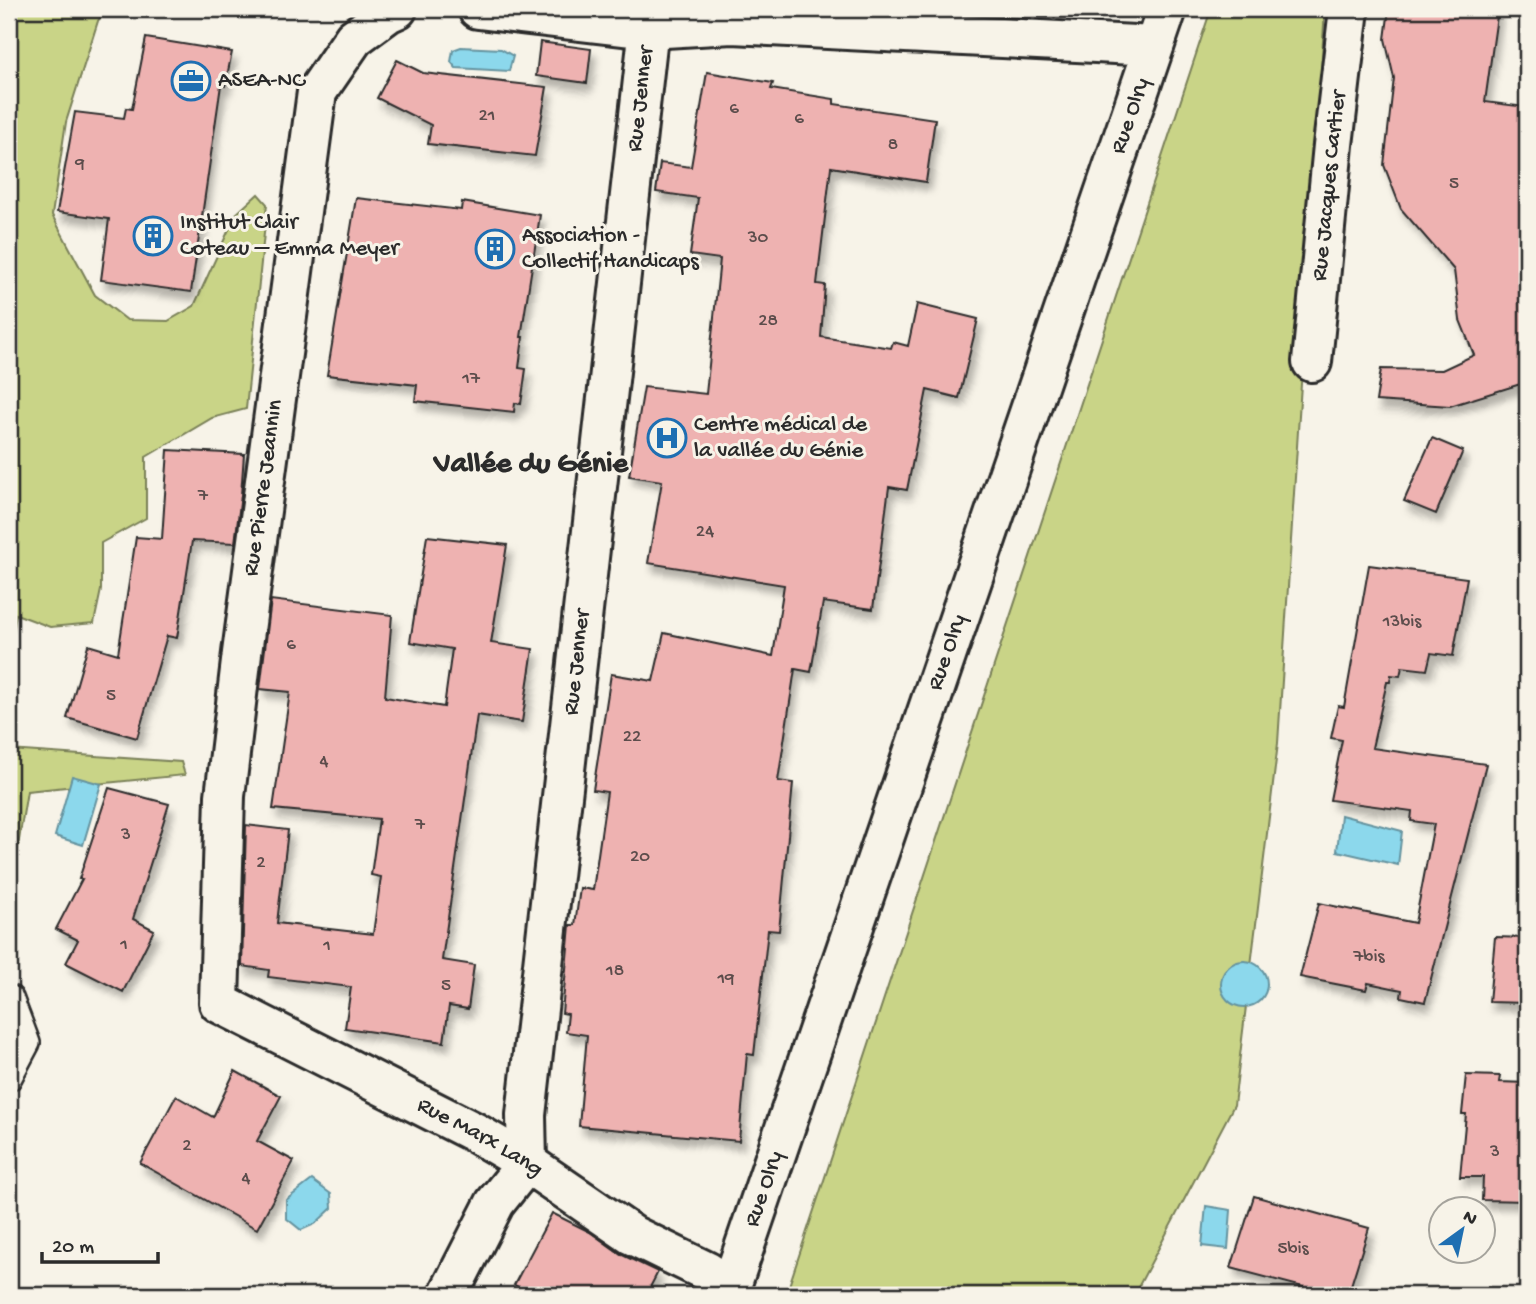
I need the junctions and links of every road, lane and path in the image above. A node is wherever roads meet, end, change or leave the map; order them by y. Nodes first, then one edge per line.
1 (397, 9) edge
2 (478, 9) edge
3 (1167, 9) edge
4 (1349, 9) edge
5 (649, 19) edge
6 (1154, 46) junction
7 (1311, 362) dead end
8 (9, 998) edge
9 (219, 1003) joint
10 (9, 1079) edge
11 (527, 1163) junction
12 (730, 1292) edge
13 (448, 1295) edge

1 - 9 street, Rue Pierre Jeannin
2 - 5 street
3 - 6 street, Rue Olry
4 - 7 street, Rue Jacques Cartier
5 - 6 street
5 - 11 street, Rue Jenner
6 - 12 street, Rue Olry
8 - 10 lane
9 - 11 street, Rue Marx Lang
11 - 12 street, Rue Marx Lang
11 - 13 street

